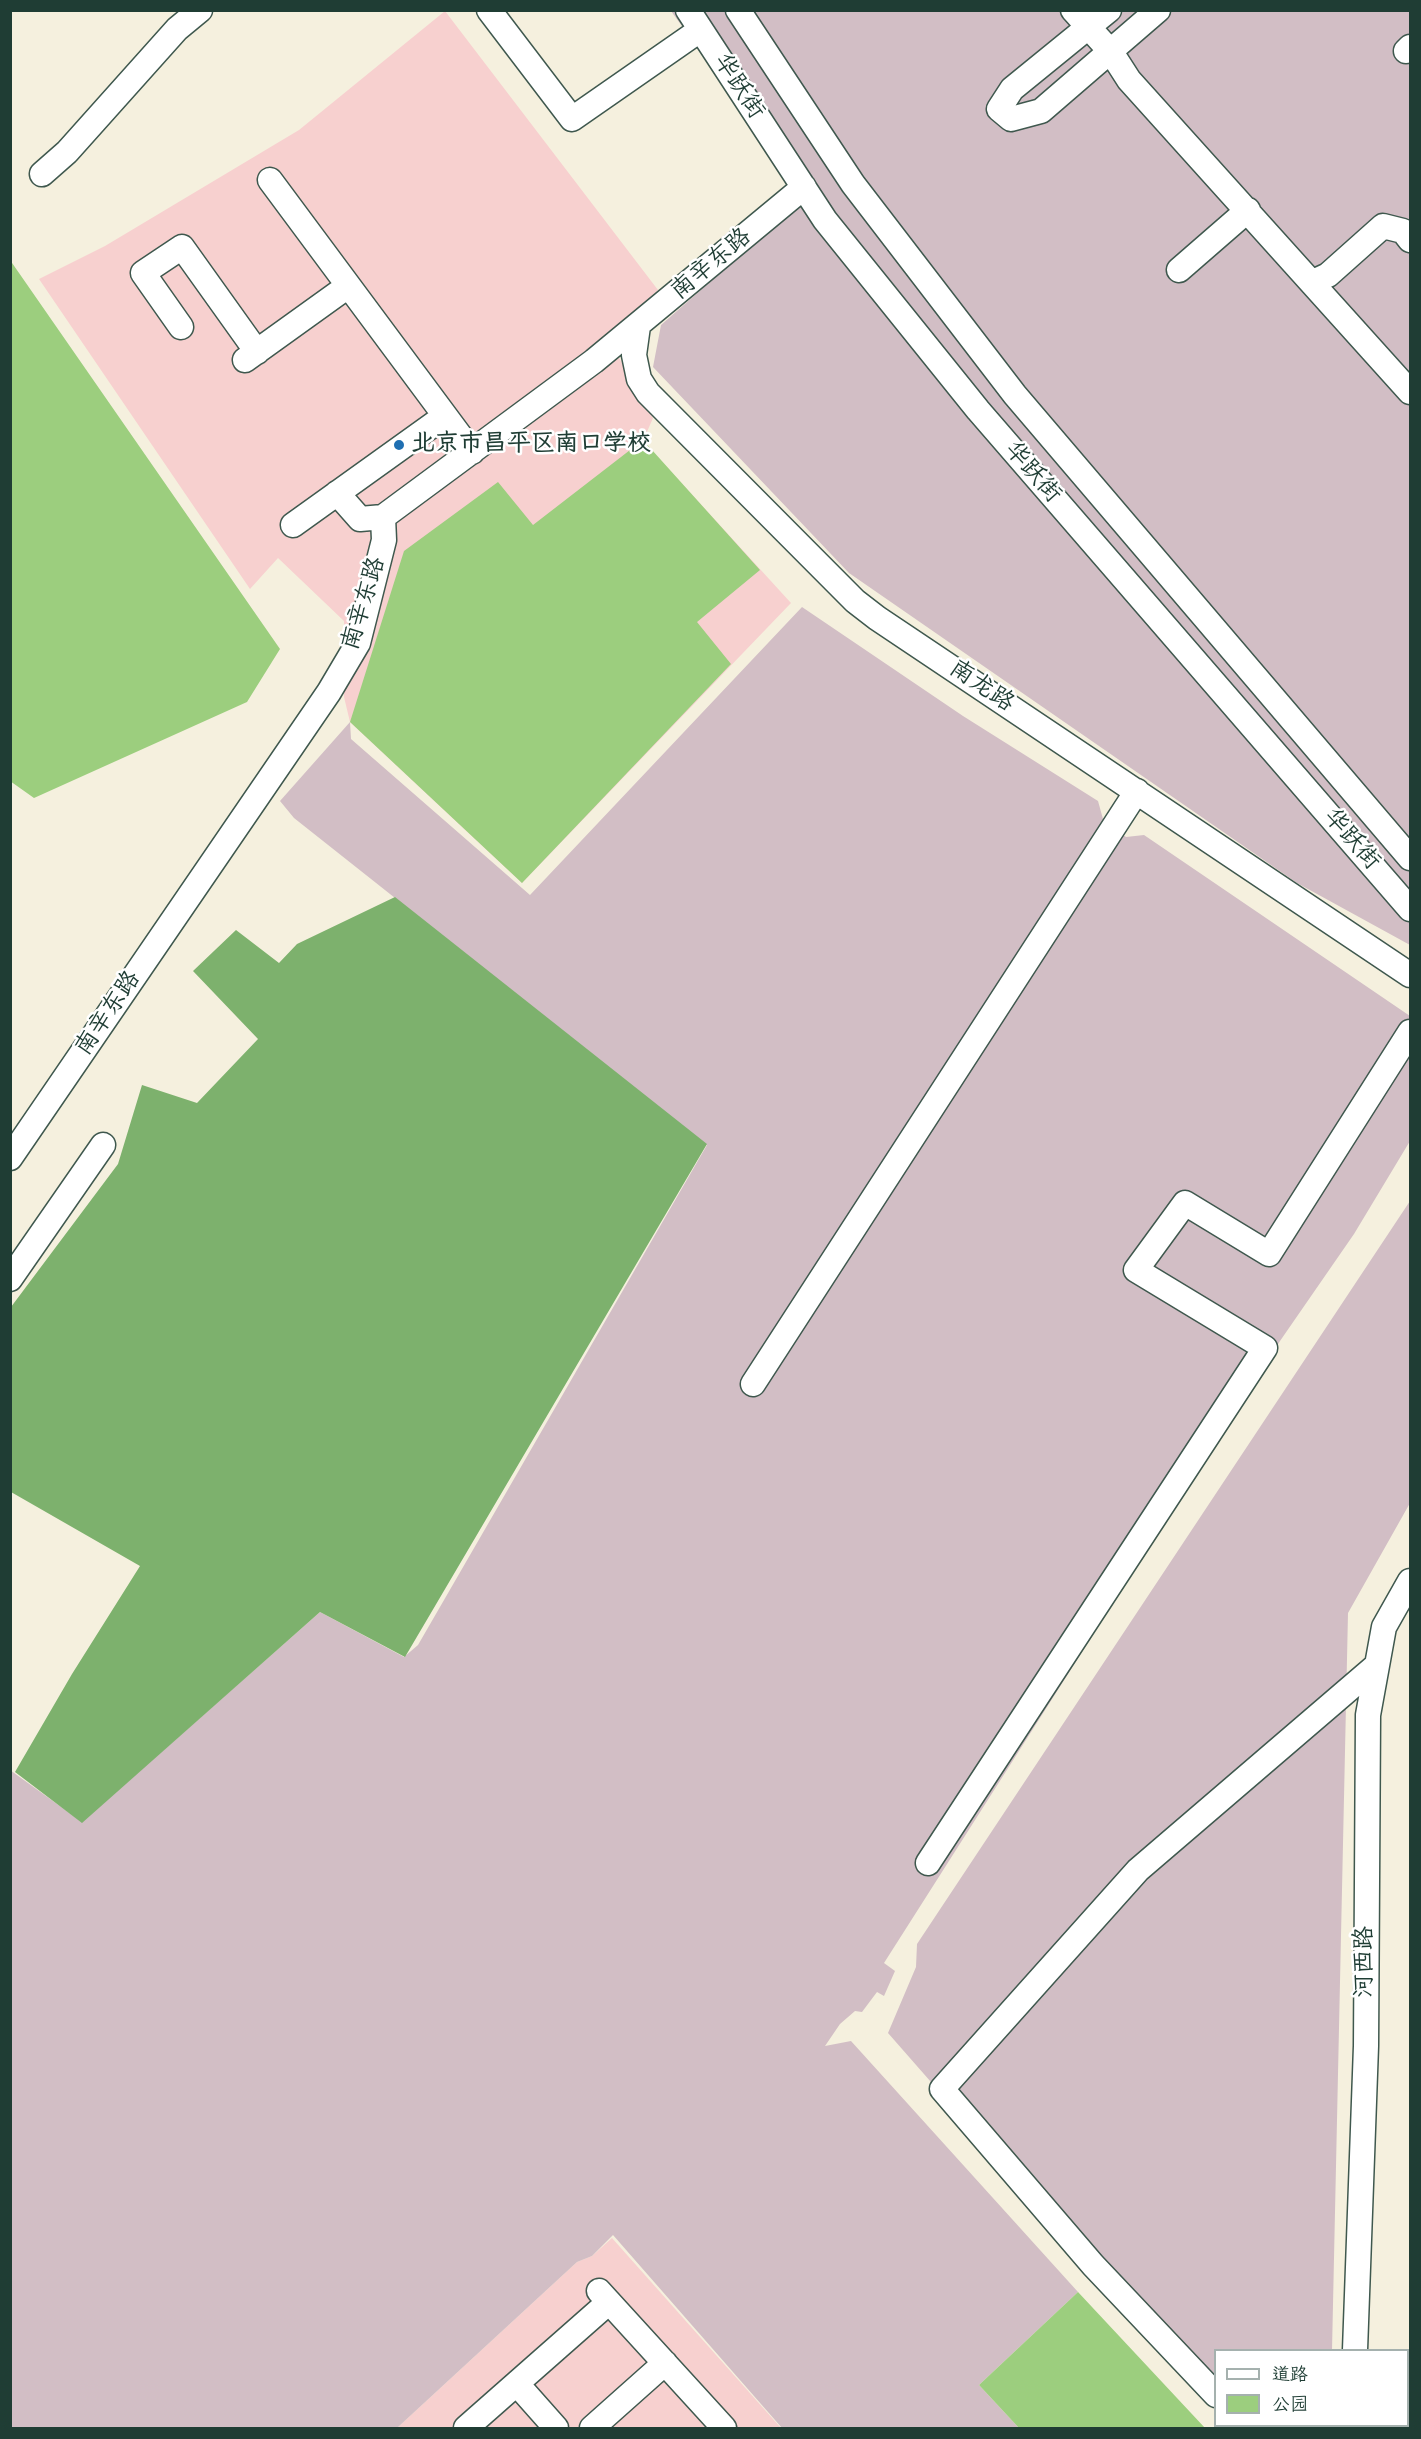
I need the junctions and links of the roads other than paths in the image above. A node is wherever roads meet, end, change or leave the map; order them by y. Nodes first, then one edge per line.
1 (200, 10) edge
2 (489, 10) edge
3 (738, 10) edge
4 (1109, 10) edge
5 (1158, 10) edge
6 (1081, 19) edge
7 (694, 20) edge
8 (1111, 52) junction
9 (42, 174) dead end
10 (270, 180) dead end
11 (804, 188) junction
12 (1248, 210) junction
13 (1410, 240) edge
14 (1179, 270) dead end
15 (1313, 282) junction
16 (348, 286) junction
17 (638, 326) junction
18 (181, 327) dead end
19 (1410, 392) edge
20 (445, 416) junction
21 (471, 452) junction
22 (337, 493) junction
23 (383, 517) junction
24 (293, 525) dead end
25 (1137, 791) junction
26 (1410, 858) edge
27 (1410, 909) edge
28 (1410, 975) edge
29 (1410, 1032) edge
30 (103, 1145) dead end
31 (10, 1158) edge
32 (10, 1279) edge
33 (753, 1384) dead end
34 (1410, 1581) edge
35 (1377, 1665) junction
36 (928, 1863) dead end
37 (1355, 2349) edge
38 (664, 2363) junction
39 (517, 2384) junction
40 (1214, 2394) edge
41 (466, 2428) edge
42 (556, 2428) edge
43 (592, 2428) edge
44 (724, 2428) edge

1 - 9 street
2 - 7 street
3 - 26 street, 华跃街
4 - 6 street
5 - 8 street
6 - 8 street
6 - 8 street
7 - 11 street, 华跃街
8 - 12 street
10 - 16 street
11 - 17 street, 南辛东路
11 - 27 street, 华跃街
12 - 14 street
12 - 15 street
13 - 15 street
15 - 19 street
16 - 18 street
16 - 20 street
17 - 21 street, 南辛东路
17 - 25 street, 南龙路
20 - 21 street
20 - 22 street
21 - 23 street, 南辛东路
22 - 23 street
22 - 24 street
23 - 31 street, 南辛东路
25 - 28 street, 南龙路
25 - 33 street
29 - 36 street
30 - 32 street
34 - 35 street, 河西路
35 - 37 street, 河西路
35 - 40 street
38 - 39 street
38 - 43 street
38 - 44 street
39 - 41 street
39 - 42 street

